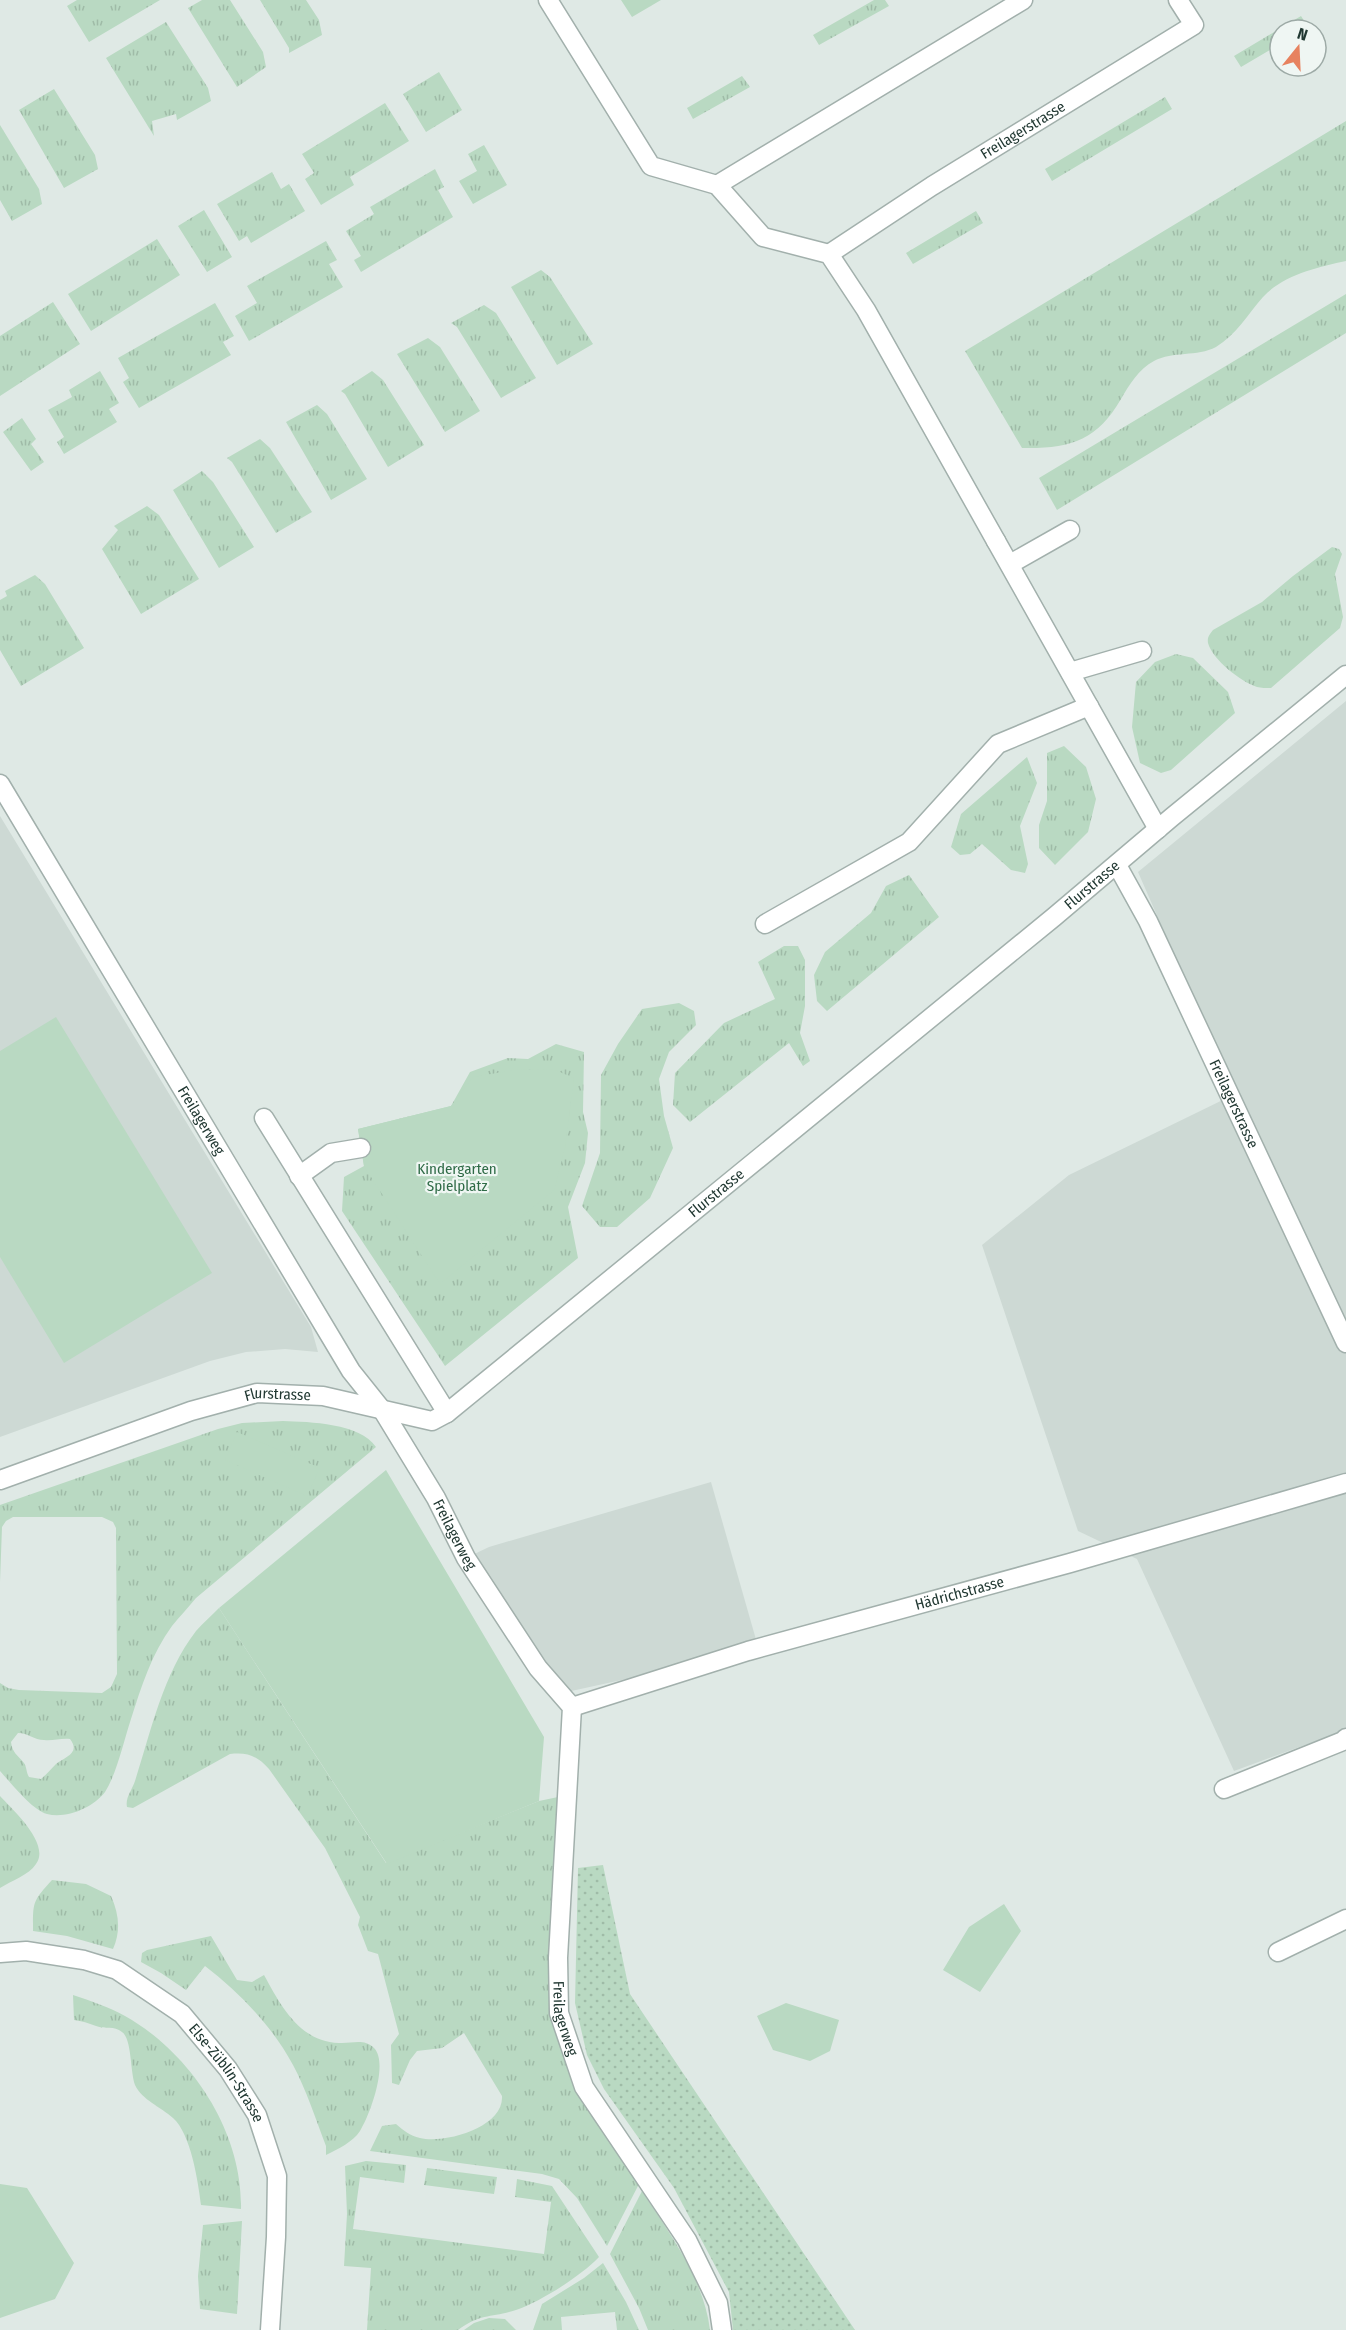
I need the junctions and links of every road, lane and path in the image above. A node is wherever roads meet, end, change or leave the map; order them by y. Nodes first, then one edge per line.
1 (548, 0) edge
2 (1023, 0) edge
3 (1178, 0) edge
4 (717, 185) junction
5 (829, 254) junction
6 (1070, 530) dead end
7 (1010, 564) junction
8 (1142, 651) dead end
9 (1070, 672) junction
10 (1346, 675) edge
11 (1089, 706) junction
12 (0, 784) edge
13 (1158, 829) junction
14 (1117, 865) junction
15 (765, 924) dead end
16 (264, 1118) dead end
17 (361, 1148) dead end
18 (299, 1176) junction
19 (1346, 1343) edge
20 (383, 1411) junction
21 (447, 1413) junction
22 (0, 1480) edge
23 (1346, 1483) edge
24 (572, 1707) junction
25 (1346, 1738) edge
26 (1224, 1789) dead end
27 (1346, 1919) edge
28 (1278, 1952) dead end
29 (0, 1953) edge
30 (270, 2330) edge
31 (722, 2330) edge

1 - 4 street
2 - 4 street
3 - 5 street, Freilagerstrasse
4 - 5 street
5 - 7 street
6 - 7 street
7 - 9 street
8 - 9 street
9 - 11 street
10 - 13 street, Flurstrasse
11 - 13 street
11 - 15 street
12 - 20 street, Freilagerweg
13 - 14 street, Flurstrasse
14 - 19 street, Freilagerstrasse
14 - 21 street, Flurstrasse
16 - 18 street
17 - 18 street
18 - 21 street
20 - 21 street, Flurstrasse
20 - 22 street, Flurstrasse
20 - 24 street, Freilagerweg
23 - 24 street, Hädrichstrasse
24 - 31 street, Freilagerweg
25 - 26 street
27 - 28 street
29 - 30 street, Else-Züblin-Strasse

